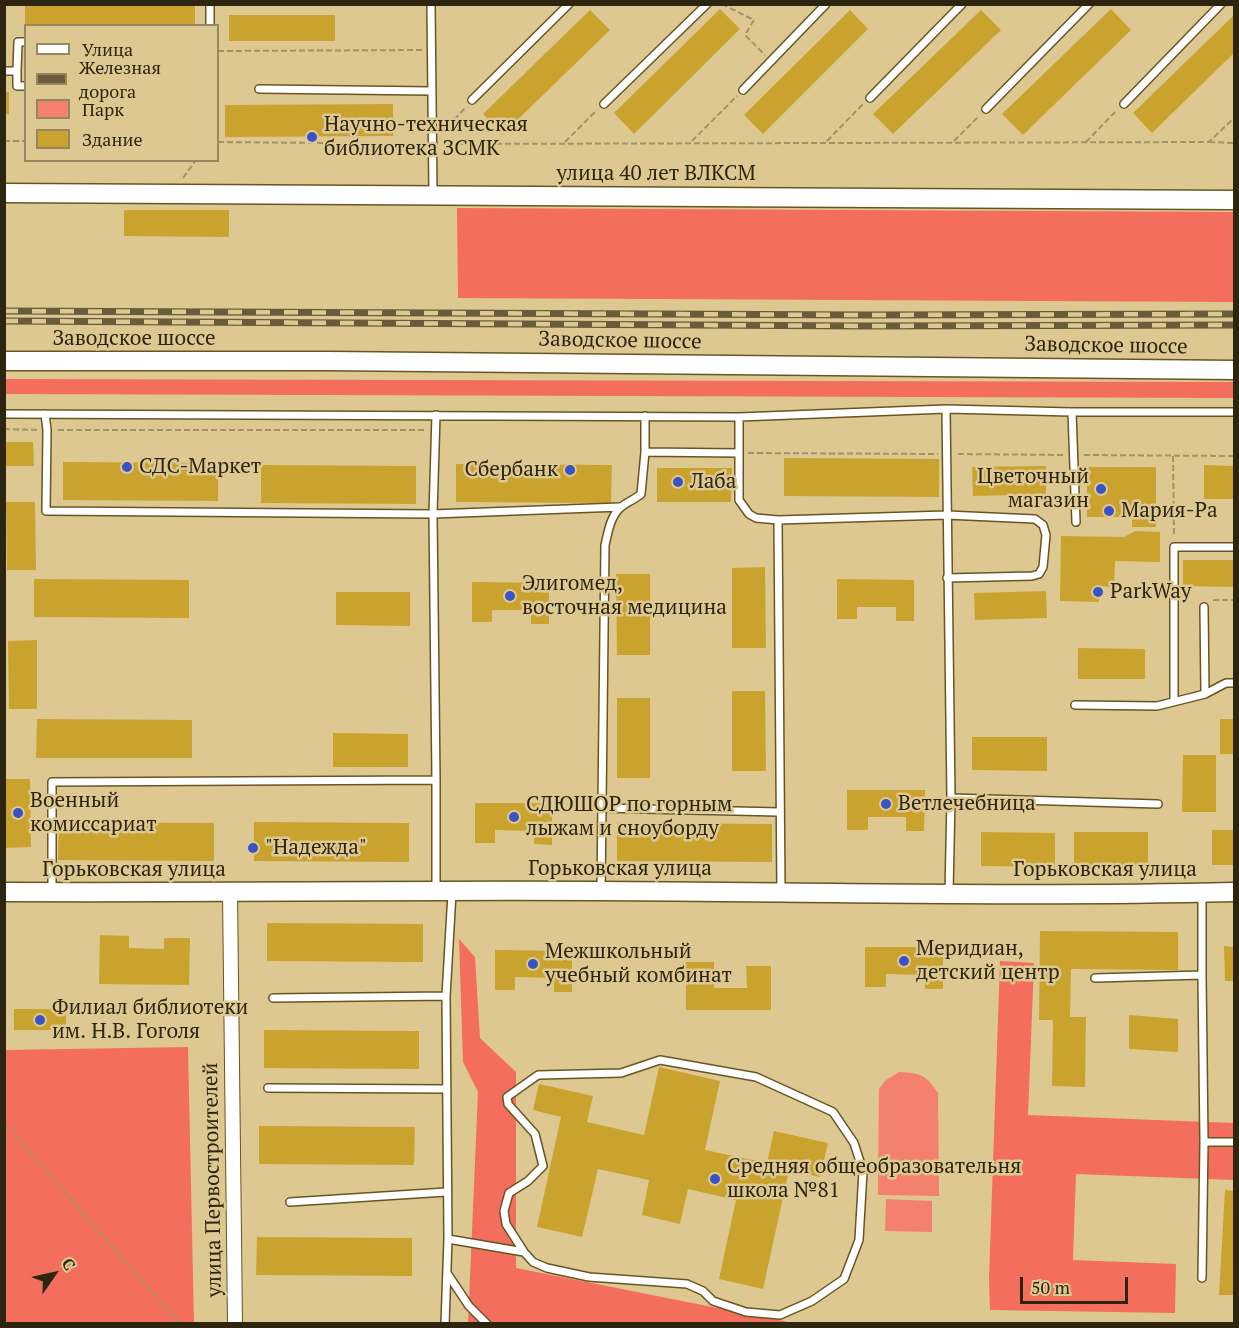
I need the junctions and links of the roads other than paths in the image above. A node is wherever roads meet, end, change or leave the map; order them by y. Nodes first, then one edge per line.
1 (210, 4) edge
2 (431, 4) edge
3 (569, 4) edge
4 (707, 4) edge
5 (826, 4) edge
6 (962, 4) edge
7 (1089, 4) edge
8 (1221, 4) edge
9 (210, 24) edge
10 (24, 42) edge
11 (4, 71) edge
12 (17, 71) junction
13 (24, 86) edge
14 (260, 89) dead end
15 (743, 90) road end
16 (432, 91) junction
17 (870, 98) road end
18 (472, 100) road end
19 (604, 104) road end
20 (1124, 104) road end
21 (986, 109) road end
22 (4, 193) edge
23 (433, 196) junction
24 (1234, 200) edge
25 (4, 362) edge
26 (1234, 370) edge
27 (946, 410) junction
28 (1072, 412) junction
29 (1234, 412) edge
30 (4, 414) edge
31 (45, 414) junction
32 (436, 415) junction
33 (645, 416) junction
34 (739, 417) junction
35 (645, 452) junction
36 (740, 453) junction
37 (620, 507) junction
38 (433, 514) junction
39 (947, 515) junction
40 (778, 520) junction
41 (1076, 522) dead end
42 (1234, 547) edge
43 (947, 578) junction
44 (1204, 607) road end
45 (1234, 683) edge
46 (1205, 694) junction
47 (1174, 701) junction
48 (1076, 705) dead end
49 (436, 780) junction
50 (951, 798) junction
51 (1158, 804) dead end
52 (602, 808) junction
53 (779, 813) junction
54 (444, 890) junction
55 (601, 891) junction
56 (4, 892) edge
57 (52, 892) junction
58 (230, 892) junction
59 (781, 892) junction
60 (1234, 892) edge
61 (1202, 893) junction
62 (949, 894) junction
63 (1202, 975) junction
64 (1095, 978) dead end
65 (446, 996) junction
66 (273, 998) dead end
67 (268, 1088) dead end
68 (446, 1089) junction
69 (1204, 1142) junction
70 (1234, 1142) edge
71 (446, 1192) junction
72 (290, 1202) dead end
73 (448, 1239) junction
74 (524, 1252) junction
75 (447, 1273) junction
76 (1202, 1278) dead end
77 (236, 1323) edge
78 (445, 1323) edge
79 (487, 1323) edge

1 - 9 lane
2 - 16 lane
3 - 18 lane
4 - 19 lane
5 - 15 lane
6 - 17 lane
7 - 21 lane
8 - 20 lane
10 - 12 lane
11 - 12 lane
12 - 13 lane
14 - 16 lane
16 - 23 lane
22 - 23 street, улица 40 лет ВЛКСМ
23 - 24 street, улица 40 лет ВЛКСМ
25 - 26 street, Заводское шоссе
27 - 28 lane
27 - 34 lane
27 - 39 lane
28 - 29 lane
28 - 41 lane
30 - 31 lane
31 - 32 lane
31 - 38 lane
32 - 33 lane
32 - 38 lane
33 - 34 lane
33 - 35 lane
34 - 36 lane
35 - 36 lane
35 - 37 lane
36 - 40 lane
37 - 38 lane
37 - 52 lane
38 - 49 lane
39 - 40 lane
39 - 43 lane
39 - 43 lane
40 - 53 lane
42 - 47 lane
43 - 50 lane
44 - 46 lane
45 - 46 lane
46 - 47 lane
47 - 48 lane
49 - 54 lane
49 - 57 lane
50 - 51 lane
50 - 62 lane
52 - 53 lane
52 - 55 lane
53 - 59 lane
54 - 55 street, Горьковская улица
54 - 58 street, Горьковская улица
54 - 65 lane
55 - 59 street, Горьковская улица
56 - 57 street, Горьковская улица
57 - 58 street, Горьковская улица
58 - 77 street, улица Первостроителей
59 - 62 street, Горьковская улица
60 - 61 street, Горьковская улица
61 - 62 street, Горьковская улица
61 - 63 lane
63 - 64 lane
63 - 69 lane
65 - 66 lane
65 - 68 lane
67 - 68 lane
68 - 71 lane
69 - 70 lane
69 - 76 lane
71 - 72 lane
71 - 73 lane
73 - 74 lane
73 - 75 lane
74 - 74 lane
75 - 78 lane
75 - 79 lane

